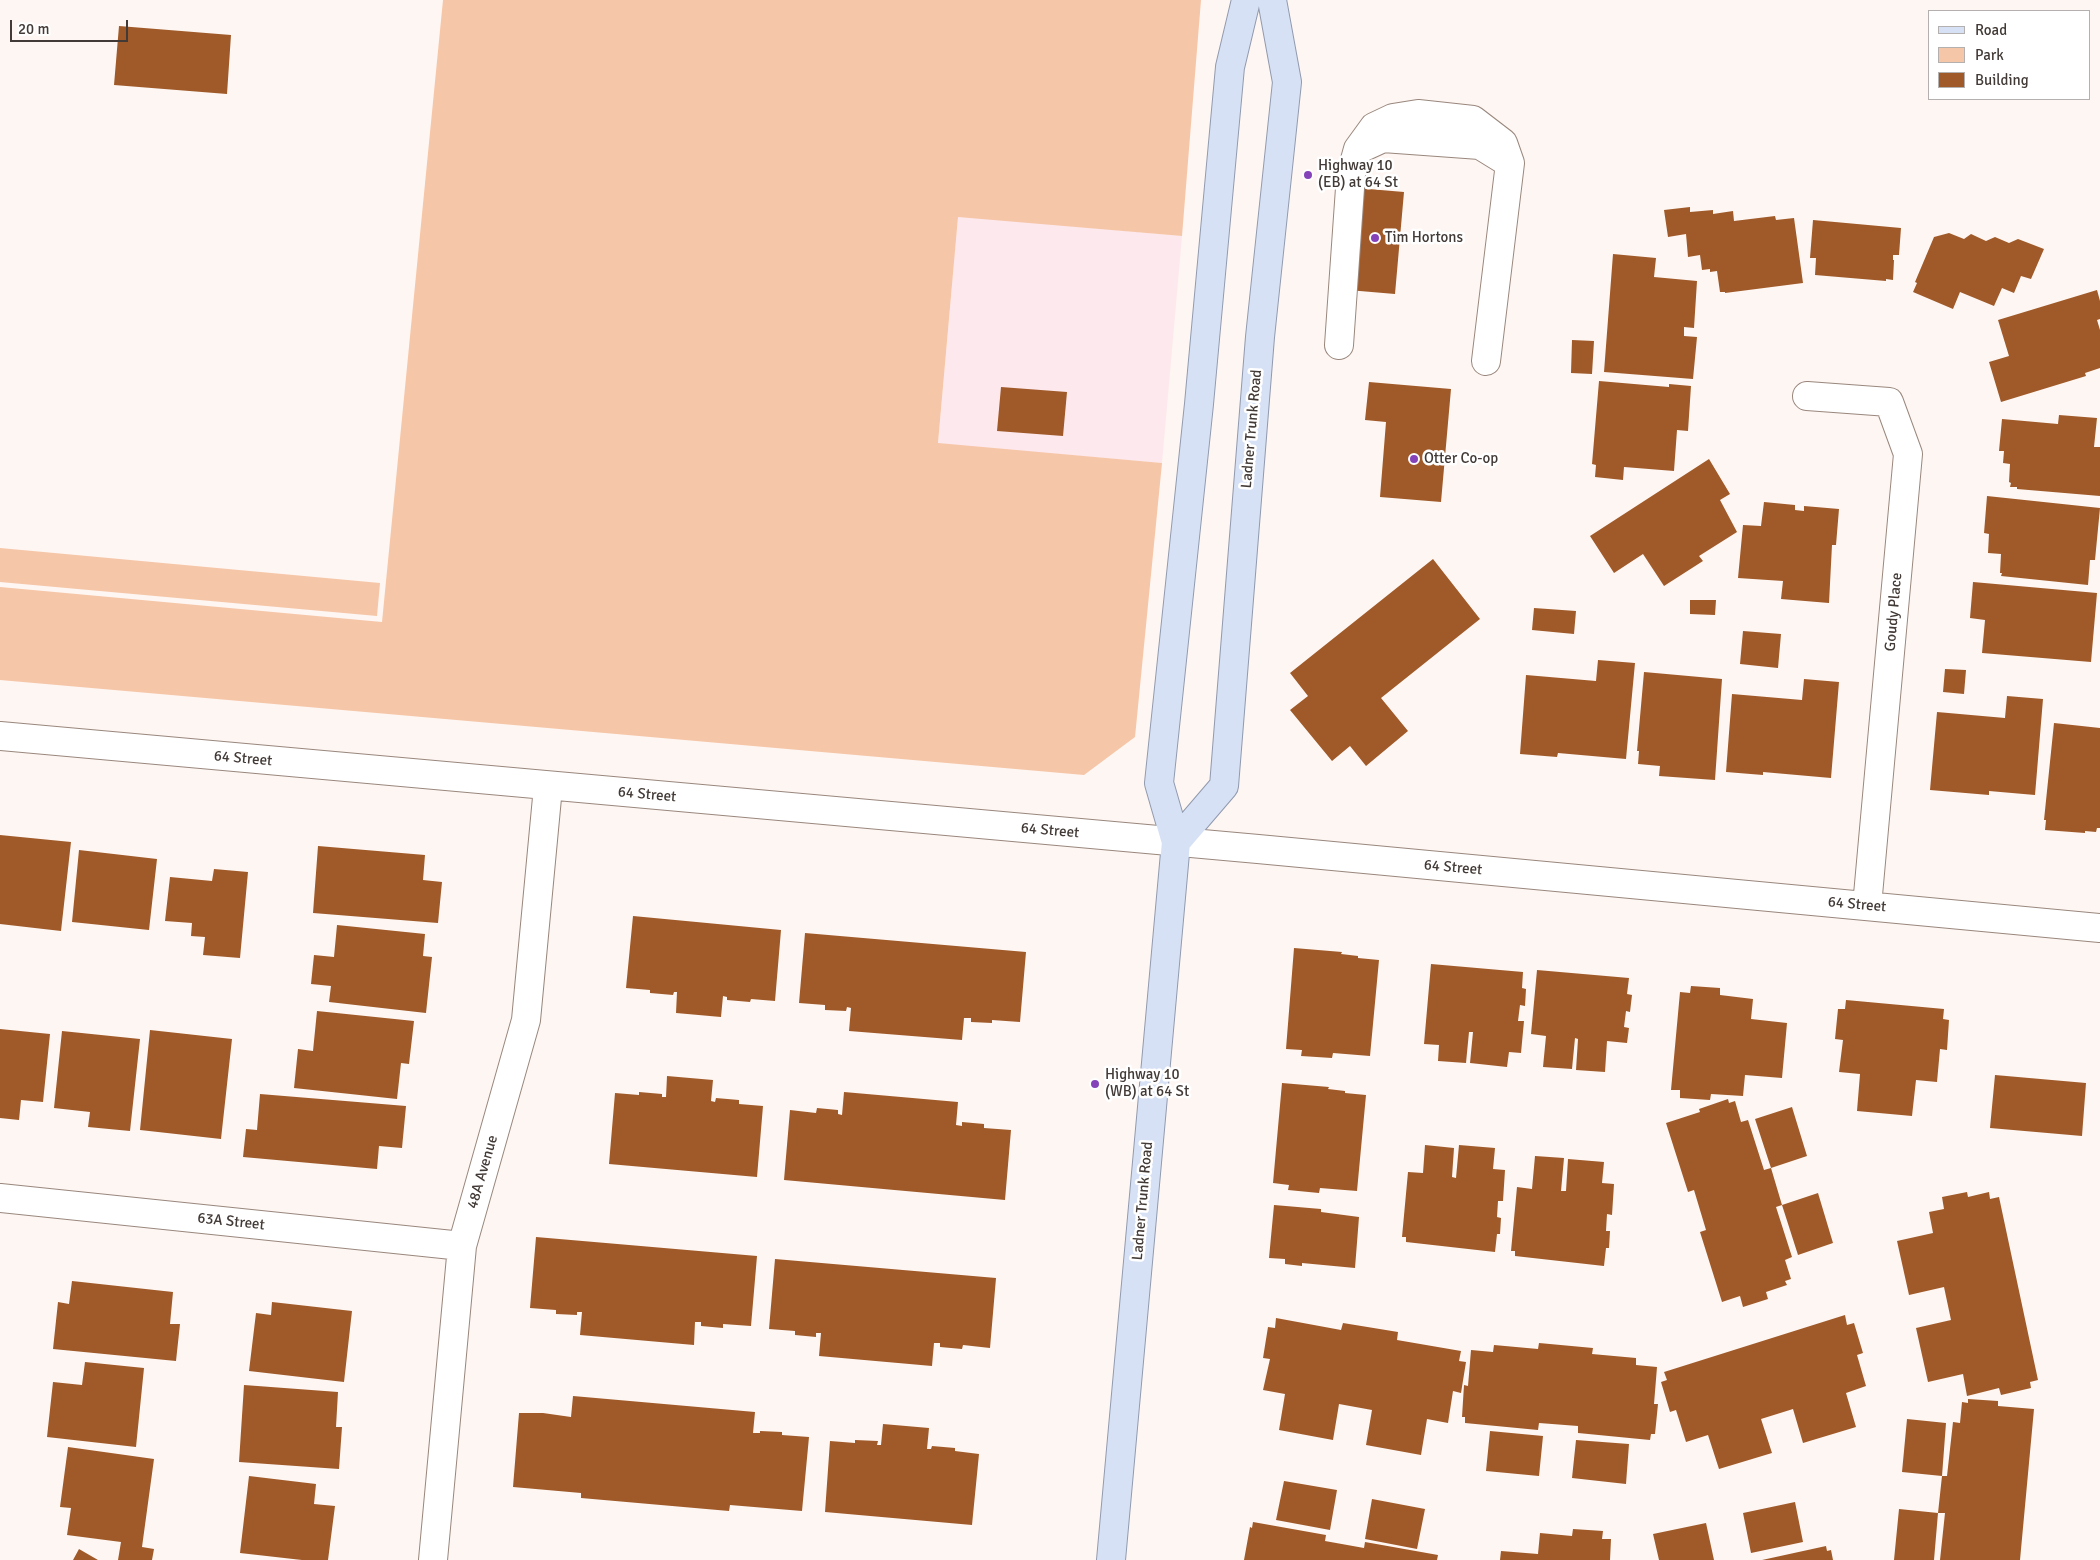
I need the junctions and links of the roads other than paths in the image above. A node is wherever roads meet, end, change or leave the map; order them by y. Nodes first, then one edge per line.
1 (1246, 0) edge
2 (1272, 0) edge
3 (1339, 345) dead end
4 (1486, 361) dead end
5 (1807, 396) dead end
6 (0, 736) edge
7 (548, 787) junction
8 (1176, 842) junction
9 (1867, 906) junction
10 (2100, 928) edge
11 (0, 1198) edge
12 (462, 1246) junction
13 (433, 1560) edge
14 (1111, 1560) edge

1 - 8 main road, Ladner Trunk Road
2 - 8 main road, Ladner Trunk Road
3 - 4 street
5 - 9 street, Goudy Place
6 - 7 street, 64 Street
7 - 8 street, 64 Street
7 - 12 street, 48A Avenue
8 - 9 street, 64 Street
8 - 14 main road, Ladner Trunk Road
9 - 10 street, 64 Street
11 - 12 street, 63A Street
12 - 13 street, 48A Avenue

